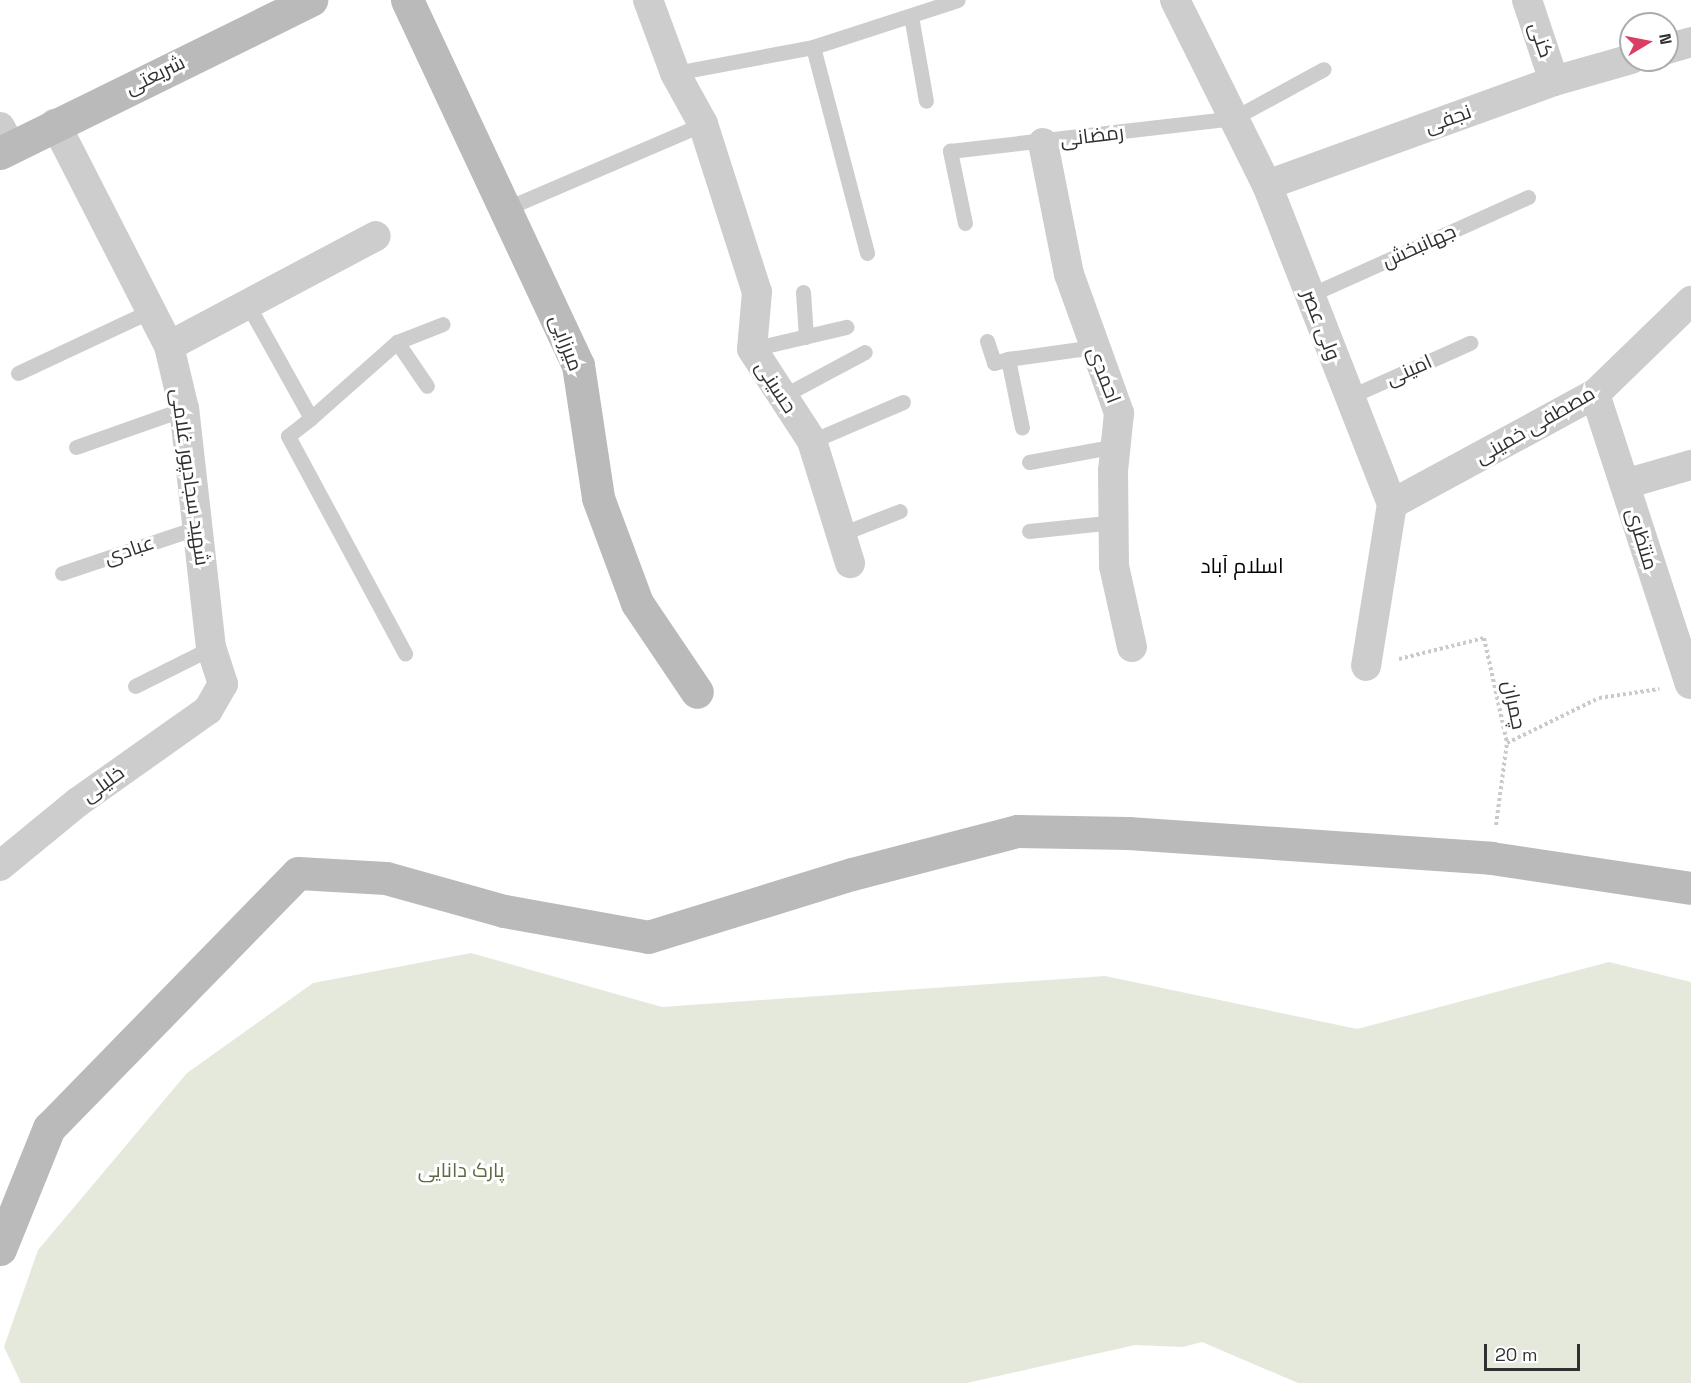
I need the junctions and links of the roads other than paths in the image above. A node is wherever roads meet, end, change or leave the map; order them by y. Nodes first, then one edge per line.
1 (311, 0) edge
2 (406, 0) edge
3 (648, 0) edge
4 (958, 0) edge
5 (1175, 0) edge
6 (1527, 0) edge
7 (911, 16) junction
8 (813, 47) junction
9 (1619, 62) edge
10 (1324, 69) dead end
11 (675, 73) junction
12 (1554, 81) junction
13 (926, 100) dead end
14 (1234, 118) junction
15 (55, 123) junction
16 (703, 124) junction
17 (4, 142) edge
18 (1043, 142) junction
19 (1267, 185) junction
20 (1528, 197) dead end
21 (507, 208) junction
22 (965, 223) dead end
23 (376, 236) dead end
24 (867, 253) dead end
25 (803, 292) dead end
26 (1310, 295) junction
27 (1691, 301) edge
28 (248, 305) junction
29 (148, 312) junction
30 (443, 324) dead end
31 (846, 327) dead end
32 (806, 337) junction
33 (987, 340) dead end
34 (397, 342) junction
35 (1470, 343) dead end
36 (169, 346) junction
37 (1094, 347) junction
38 (752, 349) junction
39 (865, 352) dead end
40 (1008, 359) junction
41 (18, 373) dead end
42 (427, 386) dead end
43 (1595, 394) junction
44 (781, 397) junction
45 (1349, 397) junction
46 (903, 402) dead end
47 (184, 409) junction
48 (311, 418) junction
49 (1022, 428) dead end
50 (812, 441) junction
51 (1116, 446) junction
52 (76, 447) dead end
53 (1029, 462) dead end
54 (1691, 465) edge
55 (1625, 484) junction
56 (1392, 504) junction
57 (900, 511) dead end
58 (1114, 522) junction
59 (196, 528) junction
60 (1029, 531) dead end
61 (841, 534) junction
62 (850, 563) dead end
63 (62, 573) dead end
64 (1132, 647) dead end
65 (211, 648) junction
66 (405, 653) dead end
67 (1366, 666) road end
68 (1690, 684) edge
69 (135, 686) dead end
70 (697, 692) dead end
71 (208, 710) joint
72 (1, 864) edge
73 (1691, 888) edge
74 (0, 1249) edge

1 - 15 street, شریعتی
2 - 21 street, میرزایی
3 - 11 street, حسینی
4 - 7 lane
5 - 14 street, ولی عصر
6 - 12 street, کنی
7 - 8 lane
7 - 13 lane
8 - 11 lane
8 - 24 lane
9 - 12 street, نجفی
10 - 14 lane
11 - 16 street, حسینی
12 - 19 street, نجفی
14 - 18 lane, رمضانی
14 - 19 street, ولی عصر
15 - 17 street, شریعتی
15 - 29 street, شهید سجادپور غلامی
16 - 21 lane
16 - 38 street, حسینی
18 - 22 lane, رمضانی
18 - 37 street, احمدی
19 - 26 street, ولی عصر
20 - 26 lane, جهانبخش
21 - 70 street, میرزایی
23 - 28 street
25 - 32 lane
26 - 45 street, ولی عصر
27 - 43 street, مصطفی خمینی
28 - 36 street
28 - 48 lane
29 - 36 street, شهید سجادپور غلامی
29 - 41 lane
30 - 34 lane
31 - 32 lane
32 - 38 lane
33 - 40 lane
34 - 42 lane
34 - 48 lane
35 - 45 lane, امینی
36 - 47 street, شهید سجادپور غلامی
37 - 40 lane
37 - 51 street, احمدی
38 - 44 street, حسینی
39 - 44 lane
40 - 49 lane
43 - 55 street, منتظری
43 - 56 street, مصطفی خمینی
44 - 50 street, حسینی
45 - 56 street, ولی عصر
46 - 50 lane
47 - 52 lane
47 - 59 street, شهید سجادپور غلامی
48 - 66 lane
50 - 61 street, حسینی
51 - 53 lane
51 - 58 street, احمدی
54 - 55 street
55 - 68 street, منتظری
56 - 67 street
57 - 61 lane
58 - 60 lane
58 - 64 street, احمدی
59 - 63 lane, عبادی
59 - 65 street, شهید سجادپور غلامی
61 - 62 street, حسینی
65 - 69 lane
65 - 71 street, شهید سجادپور غلامی
71 - 72 street, خلیلی
73 - 74 street

